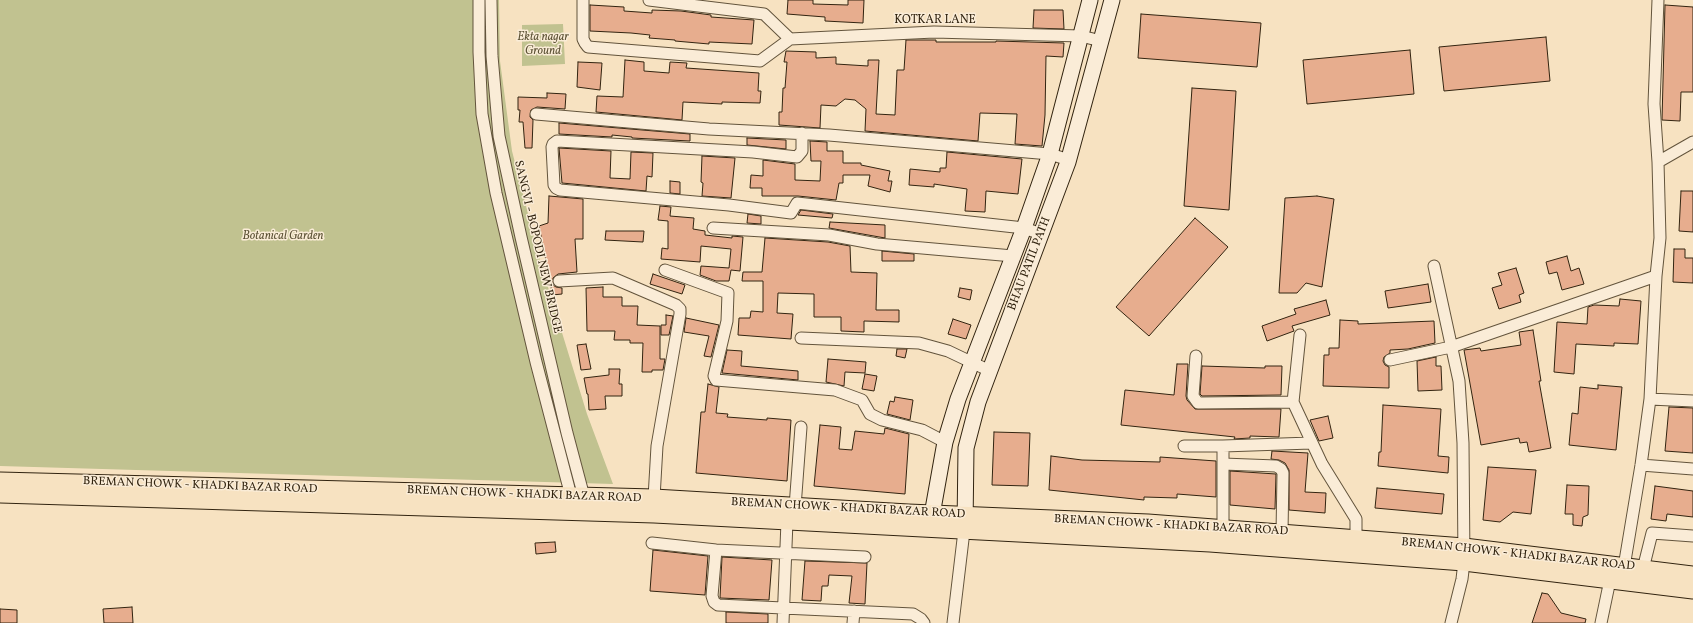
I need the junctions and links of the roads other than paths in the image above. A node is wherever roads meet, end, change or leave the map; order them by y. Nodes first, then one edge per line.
1 (479, 0) edge
2 (491, 0) edge
3 (584, 0) edge
4 (649, 0) edge
5 (1090, 0) edge
6 (1112, 0) edge
7 (1658, 0) edge
8 (1081, 36) junction
9 (790, 39) junction
10 (1101, 41) junction
11 (536, 114) dead end
12 (802, 133) junction
13 (1693, 142) edge
14 (1050, 154) junction
15 (1069, 160) junction
16 (1658, 162) junction
17 (713, 228) dead end
18 (1024, 228) junction
19 (1041, 234) junction
20 (1013, 256) junction
21 (1434, 266) dead end
22 (665, 270) dead end
23 (1656, 276) junction
24 (559, 281) dead end
25 (1003, 282) junction
26 (1020, 288) junction
27 (1300, 335) dead end
28 (801, 338) dead end
29 (1451, 347) junction
30 (1196, 356) dead end
31 (1390, 360) dead end
32 (972, 364) junction
33 (990, 371) junction
34 (1650, 399) junction
35 (1293, 402) junction
36 (1693, 402) edge
37 (801, 427) dead end
38 (946, 442) junction
39 (1311, 443) junction
40 (1184, 446) dead end
41 (1223, 446) junction
42 (1223, 464) junction
43 (1641, 464) junction
44 (1693, 469) edge
45 (0, 481) edge
46 (43, 489) junction
47 (0, 494) edge
48 (578, 496) junction
49 (654, 506) junction
50 (791, 514) junction
51 (930, 521) junction
52 (965, 523) junction
53 (1224, 529) junction
54 (1282, 533) junction
55 (1693, 536) edge
56 (1356, 539) junction
57 (652, 543) dead end
58 (716, 550) junction
59 (786, 553) junction
60 (1464, 554) junction
61 (865, 557) dead end
62 (1643, 569) junction
63 (1693, 575) edge
64 (1618, 576) junction
65 (1693, 590) edge
66 (784, 608) junction
67 (854, 611) junction
68 (783, 623) edge
69 (853, 623) edge
70 (924, 623) edge
71 (953, 623) edge
72 (1451, 623) edge
73 (1601, 623) edge

1 - 48 street
2 - 48 street, SANGVI - BOPODI NEW BRIDGE
3 - 9 street
4 - 9 street
5 - 8 main road, BHAU PATIL PATH
6 - 10 main road, BHAU PATIL PATH
7 - 16 street
8 - 9 street, KOTKAR LANE
8 - 10 street, KOTKAR LANE
8 - 14 main road, BHAU PATIL PATH
10 - 15 main road, BHAU PATIL PATH
11 - 12 street
12 - 14 street
12 - 18 street
13 - 16 street
14 - 15 street
14 - 18 main road, BHAU PATIL PATH
15 - 19 main road, BHAU PATIL PATH
16 - 23 street
17 - 20 street
18 - 19 street
18 - 20 main road, BHAU PATIL PATH
19 - 26 main road, BHAU PATIL PATH
20 - 25 main road, BHAU PATIL PATH
21 - 29 street
22 - 38 street
23 - 29 street
23 - 34 street
24 - 49 street
25 - 26 main road
25 - 32 main road, BHAU PATIL PATH
26 - 33 main road, BHAU PATIL PATH
27 - 35 street
28 - 32 street
29 - 31 street
29 - 60 street
30 - 35 street
32 - 33 street
32 - 38 main road, BHAU PATIL PATH
33 - 52 main road, BHAU PATIL PATH
34 - 36 street
34 - 43 street
35 - 39 street
37 - 50 street
38 - 51 main road, BHAU PATIL PATH
39 - 41 street
39 - 56 street
40 - 41 street
41 - 42 street
42 - 53 street
42 - 54 street
43 - 44 street
43 - 64 street
45 - 46 main road, BREMAN CHOWK - KHADKI BAZAR ROAD
46 - 47 main road, BREMAN CHOWK - KHADKI BAZAR ROAD
46 - 48 main road, BREMAN CHOWK - KHADKI BAZAR ROAD
46 - 49 main road, BREMAN CHOWK - KHADKI BAZAR ROAD
48 - 49 main road, BREMAN CHOWK - KHADKI BAZAR ROAD
49 - 50 main road, BREMAN CHOWK - KHADKI BAZAR ROAD
50 - 51 main road, BREMAN CHOWK - KHADKI BAZAR ROAD
50 - 59 street
51 - 52 main road, BREMAN CHOWK - KHADKI BAZAR ROAD
52 - 53 main road, BREMAN CHOWK - KHADKI BAZAR ROAD
52 - 60 main road, BREMAN CHOWK - KHADKI BAZAR ROAD
52 - 71 street
53 - 54 main road, BREMAN CHOWK - KHADKI BAZAR ROAD
54 - 56 main road, BREMAN CHOWK - KHADKI BAZAR ROAD
55 - 62 street
56 - 60 main road, BREMAN CHOWK - KHADKI BAZAR ROAD
57 - 58 street
58 - 59 street
58 - 66 street
59 - 61 street
59 - 66 street
60 - 64 main road, BREMAN CHOWK - KHADKI BAZAR ROAD
60 - 72 street
62 - 63 main road, BREMAN CHOWK - KHADKI BAZAR ROAD
62 - 64 main road, BREMAN CHOWK - KHADKI BAZAR ROAD
64 - 65 main road, BREMAN CHOWK - KHADKI BAZAR ROAD
64 - 73 street
66 - 67 street
66 - 68 street
67 - 69 street
67 - 70 street

